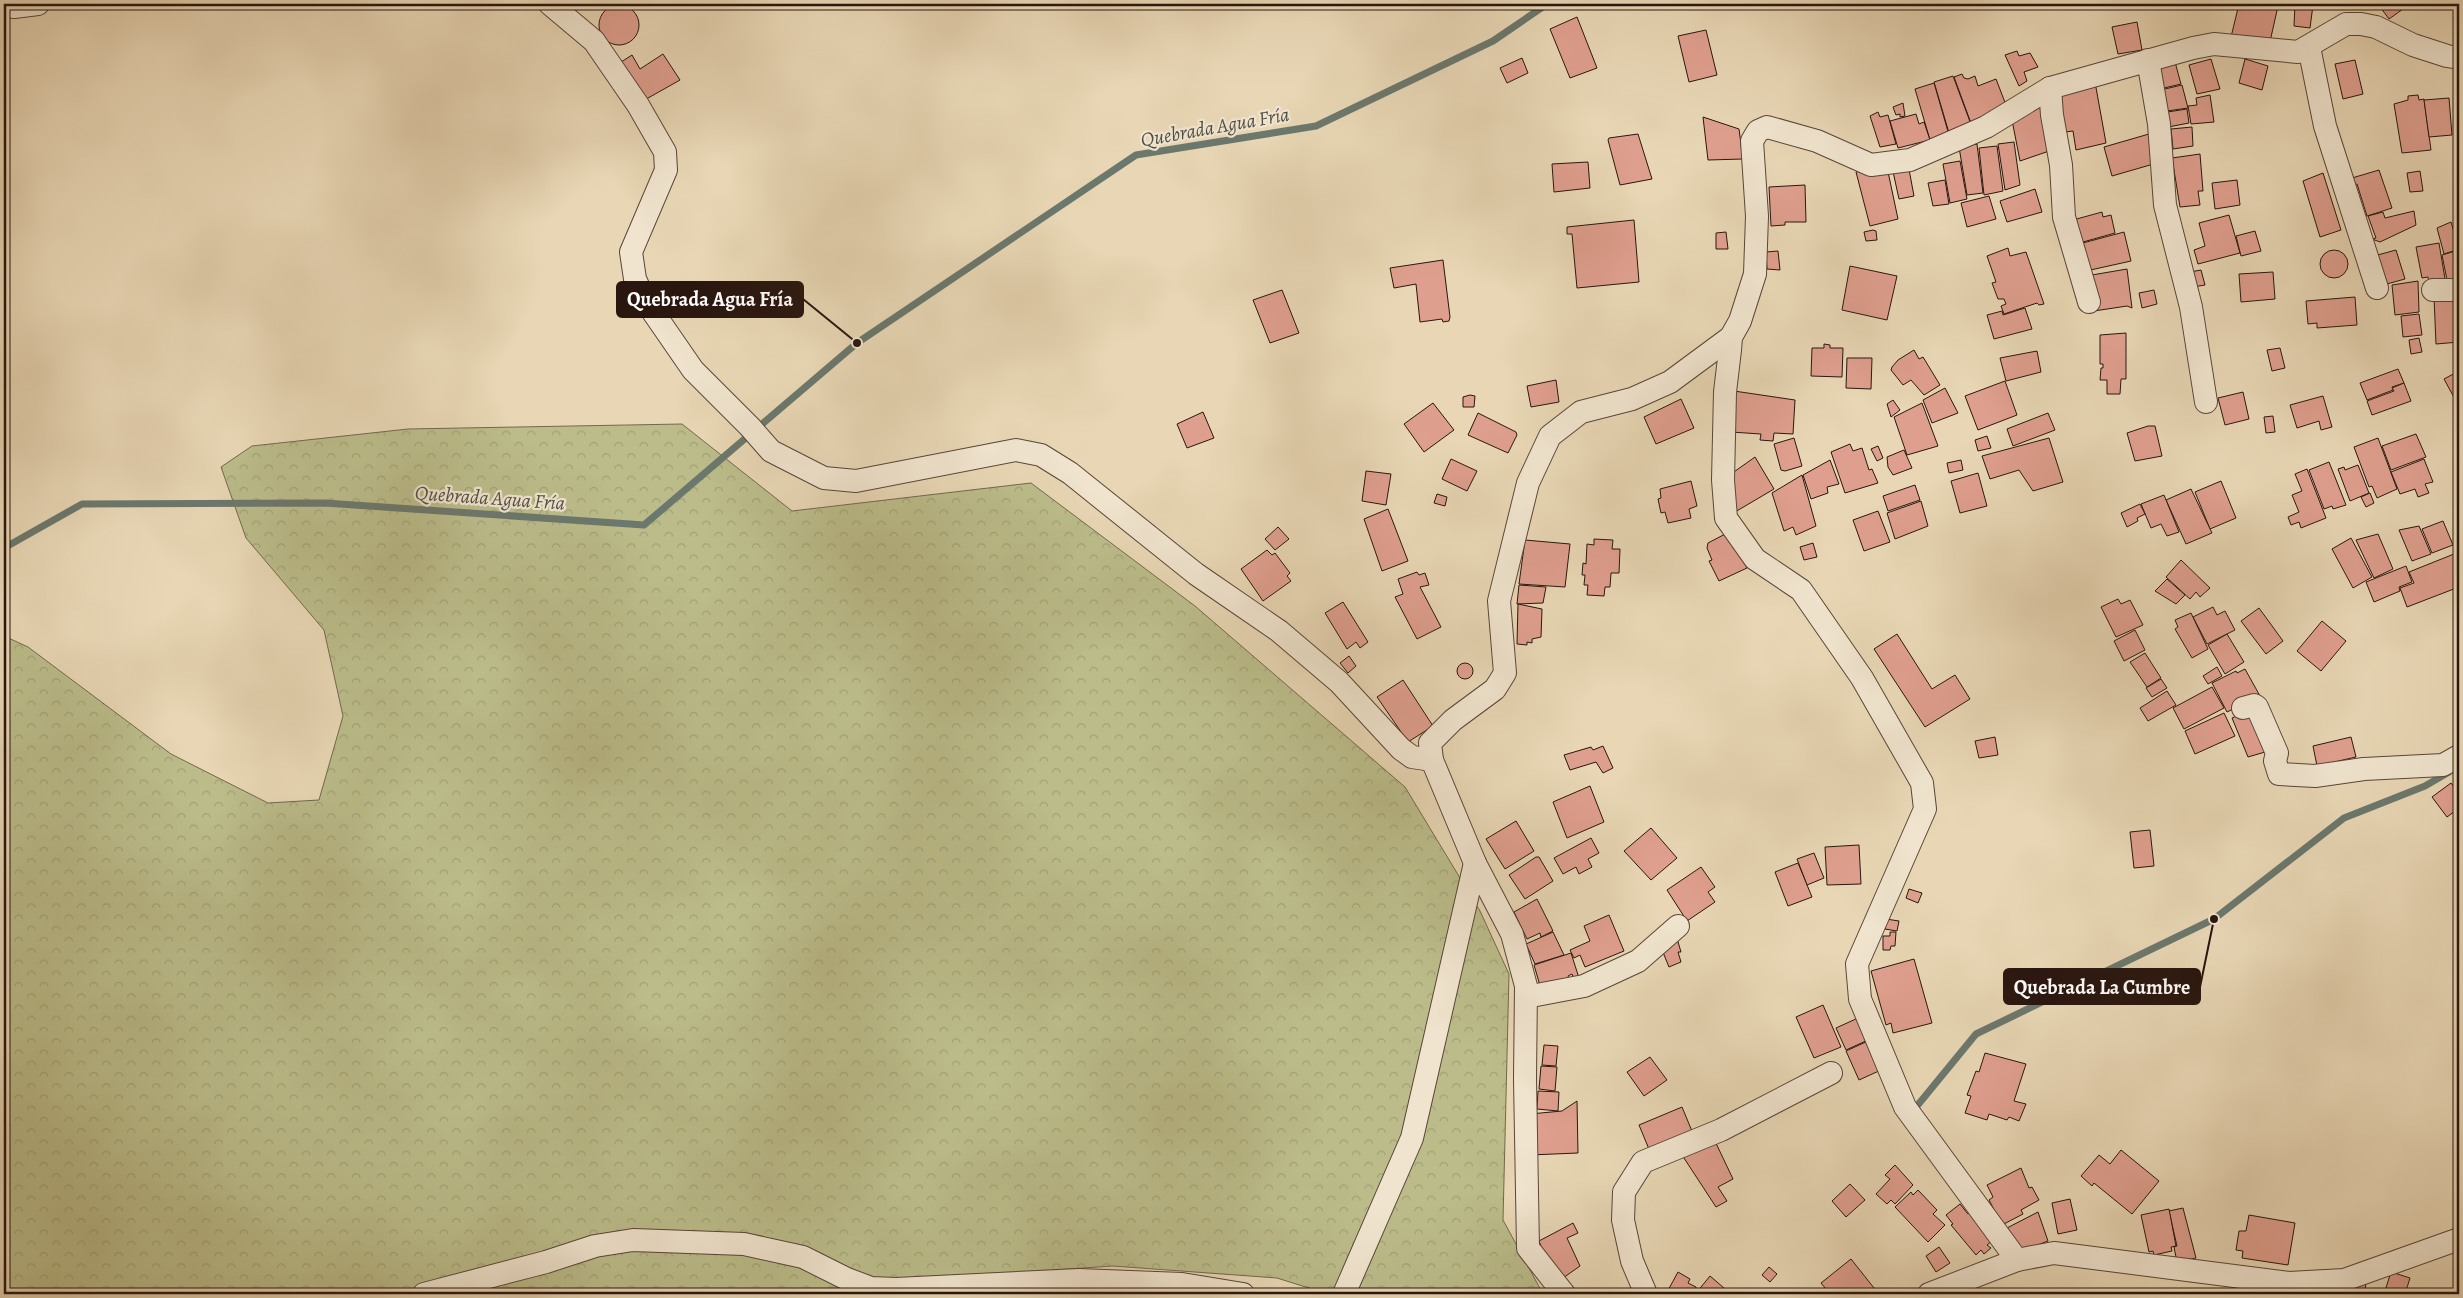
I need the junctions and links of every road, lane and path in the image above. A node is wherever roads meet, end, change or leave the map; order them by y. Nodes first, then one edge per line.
1 (5, 4) edge
2 (38, 4) edge
3 (550, 4) edge
4 (2309, 48) junction
5 (2459, 58) edge
6 (2148, 60) junction
7 (2050, 88) junction
8 (2377, 288) dead end
9 (2433, 290) dead end
10 (2459, 290) edge
11 (2089, 302) dead end
12 (1731, 336) junction
13 (2206, 402) dead end
14 (2242, 708) dead end
15 (2459, 756) edge
16 (1432, 760) junction
17 (1475, 863) junction
18 (1678, 926) dead end
19 (1526, 998) junction
20 (1831, 1073) dead end
21 (2459, 1239) edge
22 (2017, 1260) junction
23 (424, 1294) edge
24 (1243, 1294) edge
25 (1344, 1294) edge
26 (1564, 1294) edge
27 (1646, 1294) edge
28 (1929, 1294) edge

1 - 2 street
3 - 16 street
4 - 5 street
4 - 6 street
4 - 8 street
6 - 7 street
6 - 13 street
7 - 11 street
7 - 12 street
9 - 10 street
12 - 16 street
12 - 22 street
14 - 15 street
16 - 17 street
17 - 19 street
17 - 25 street
18 - 19 street
19 - 26 street
20 - 27 street
21 - 22 street
22 - 28 street
23 - 24 street

